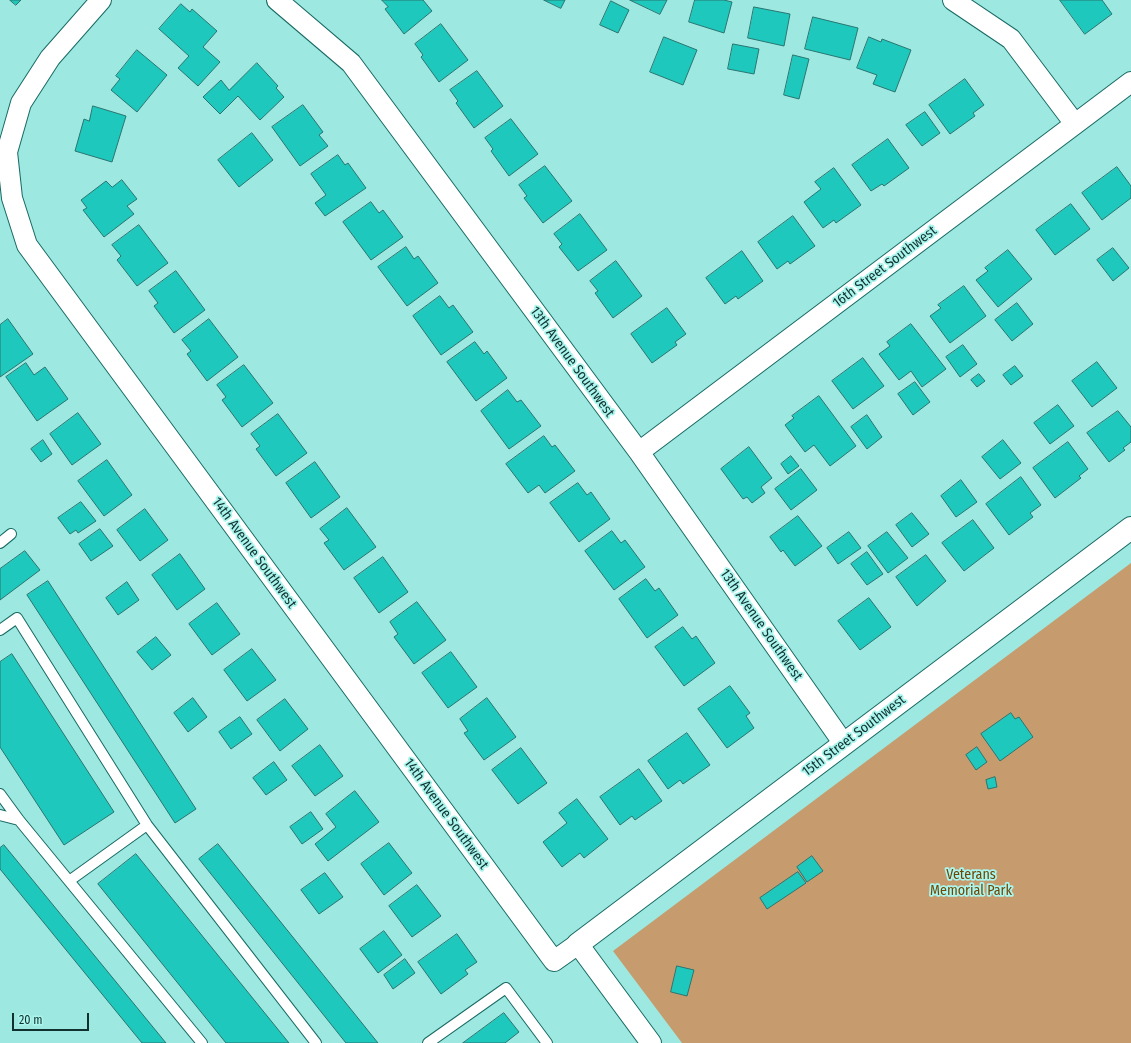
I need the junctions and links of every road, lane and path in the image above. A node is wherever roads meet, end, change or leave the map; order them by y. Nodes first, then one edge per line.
1 (101, 0) edge
2 (277, 0) edge
3 (953, 0) edge
4 (1131, 82) edge
5 (1075, 124) junction
6 (639, 452) junction
7 (1131, 528) edge
8 (11, 534) dead end
9 (0, 543) edge
10 (0, 630) edge
11 (844, 744) junction
12 (0, 794) edge
13 (0, 815) edge
14 (18, 820) junction
15 (147, 825) junction
16 (69, 881) junction
17 (578, 944) junction
18 (202, 1043) edge
19 (316, 1043) edge
20 (428, 1043) edge
21 (547, 1043) edge
22 (651, 1043) edge

1 - 17 street, 14th Avenue Southwest
2 - 6 street, 13th Avenue Southwest
3 - 5 street
4 - 5 street, 16th Street Southwest
5 - 6 street, 16th Street Southwest
6 - 11 street, 13th Avenue Southwest
7 - 11 street, 15th Street Southwest
8 - 9 lane
10 - 15 lane
11 - 17 street, 15th Street Southwest
12 - 14 lane
13 - 14 lane
14 - 16 lane
15 - 16 lane
15 - 19 lane
16 - 18 lane
17 - 22 street
20 - 21 lane

